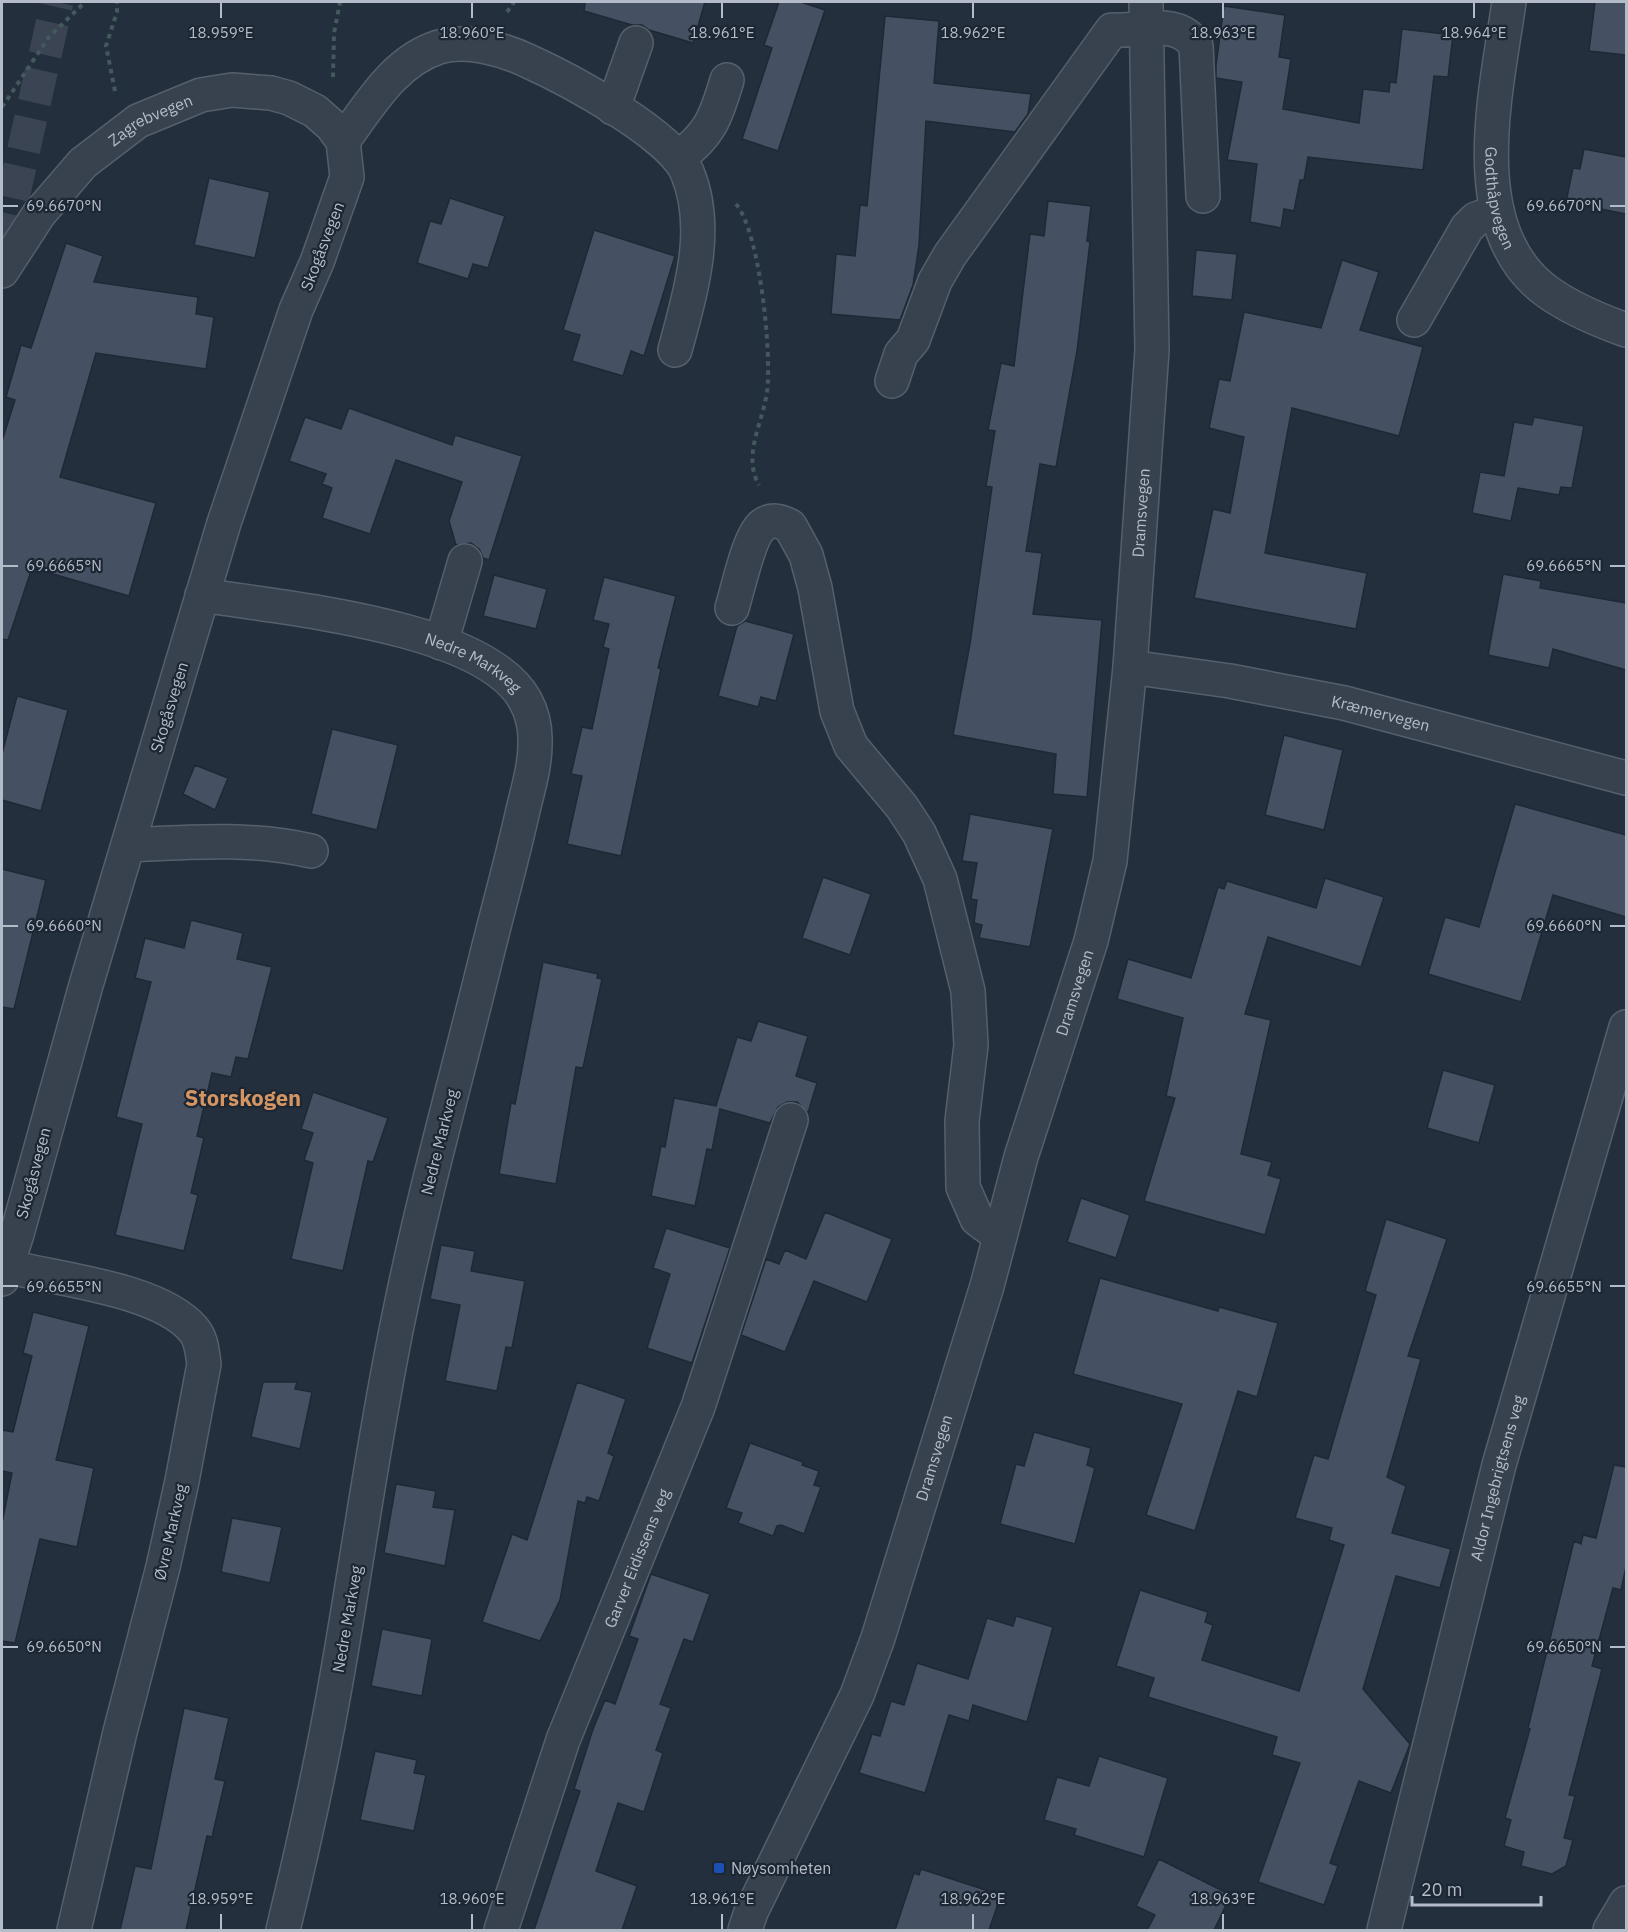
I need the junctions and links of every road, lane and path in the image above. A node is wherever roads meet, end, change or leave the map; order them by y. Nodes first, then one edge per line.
1 (85, 2) edge
2 (117, 2) edge
3 (340, 2) edge
4 (1509, 2) edge
5 (1146, 15) edge
6 (636, 43) dead end
7 (727, 80) dead end
8 (2, 107) edge
9 (613, 108) junction
10 (138, 121) junction
11 (338, 133) junction
12 (682, 164) junction
13 (1203, 196) dead end
14 (1497, 212) junction
15 (2, 271) edge
16 (1414, 320) dead end
17 (1626, 330) edge
18 (675, 351) dead end
19 (892, 381) dead end
20 (776, 520) junction
21 (465, 561) dead end
22 (202, 596) junction
23 (732, 608) dead end
24 (441, 643) junction
25 (1131, 667) junction
26 (1626, 778) edge
27 (129, 845) junction
28 (311, 851) dead end
29 (1626, 1028) edge
30 (791, 1120) dead end
31 (1000, 1236) junction
32 (3, 1270) edge
33 (1626, 1903) edge
34 (74, 1930) edge
35 (283, 1930) edge
36 (501, 1930) edge
37 (745, 1930) edge
38 (1384, 1930) edge
39 (1610, 1930) edge

1 - 8 path
2 - 10 path
3 - 11 path
4 - 14 street, Godthåpvegen
5 - 13 street
5 - 19 street
5 - 25 street, Dramsvegen
6 - 9 street
7 - 12 street
9 - 11 street
9 - 12 street
10 - 11 street, Zagrebvegen
10 - 15 street, Zagrebvegen
11 - 22 street, Skogåsvegen
12 - 18 street
12 - 20 path
14 - 16 street
14 - 17 street, Godthåpvegen
20 - 23 street
20 - 31 street
21 - 24 street
22 - 24 street, Nedre Markveg
22 - 27 street, Skogåsvegen
24 - 35 street, Nedre Markveg
25 - 26 street, Kræmervegen
25 - 31 street, Dramsvegen
27 - 28 street
27 - 32 street, Skogåsvegen
29 - 38 street, Aldor Ingebrigtsens veg
30 - 36 street, Garver Eidissens veg
31 - 37 street, Dramsvegen
32 - 34 street, Øvre Markveg
33 - 39 street

